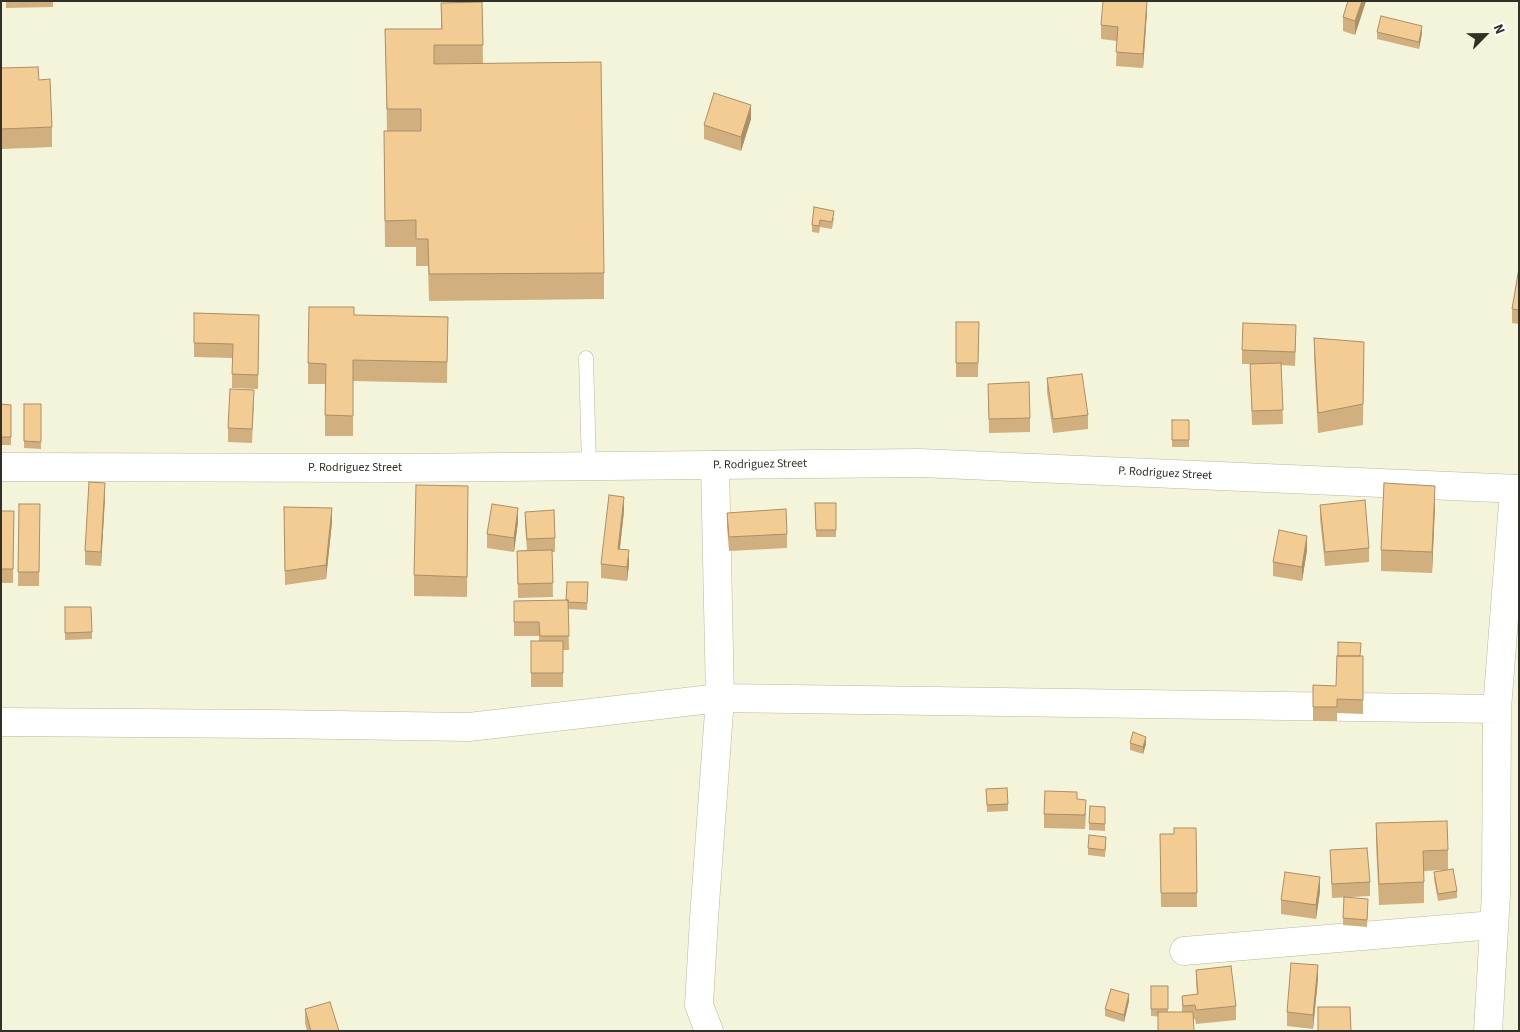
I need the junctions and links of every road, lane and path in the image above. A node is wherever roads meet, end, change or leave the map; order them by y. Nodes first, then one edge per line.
1 (586, 358) dead end
2 (716, 465) junction
3 (589, 466) junction
4 (1, 467) edge
5 (1516, 489) edge
6 (720, 698) junction
7 (1497, 709) junction
8 (1, 722) edge
9 (1494, 924) junction
10 (1184, 951) dead end
11 (709, 1031) edge
12 (1488, 1031) edge

1 - 3 lane
2 - 3 street, P. Rodriguez Street
2 - 5 street, P. Rodriguez Street
2 - 6 street
3 - 4 street, P. Rodriguez Street
5 - 7 street
6 - 7 street
6 - 8 street
6 - 11 street
7 - 9 street
9 - 10 street
9 - 12 street

